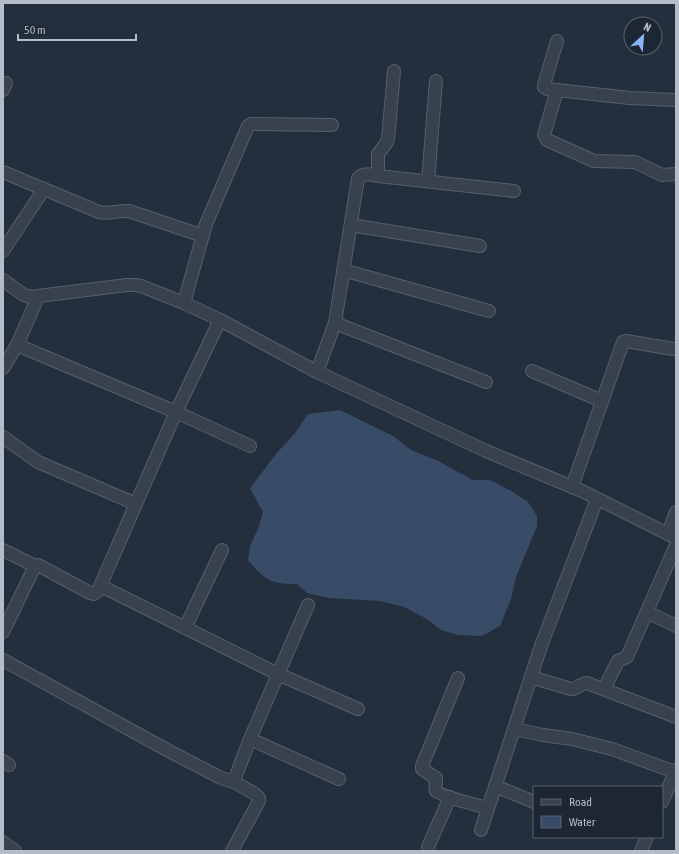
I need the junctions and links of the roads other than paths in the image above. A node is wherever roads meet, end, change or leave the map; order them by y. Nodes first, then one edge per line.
1 (557, 41) dead end
2 (394, 71) dead end
3 (436, 81) dead end
4 (557, 90) junction
5 (676, 100) edge
6 (332, 124) dead end
7 (3, 172) edge
8 (676, 174) edge
9 (378, 176) junction
10 (428, 181) junction
11 (44, 189) junction
12 (514, 191) dead end
13 (351, 226) junction
14 (203, 236) junction
15 (480, 246) dead end
16 (3, 251) edge
17 (343, 270) junction
18 (3, 280) edge
19 (38, 297) junction
20 (184, 303) junction
21 (488, 311) dead end
22 (220, 320) junction
23 (335, 323) junction
24 (17, 345) junction
25 (673, 349) dead end
26 (3, 368) edge
27 (532, 371) dead end
28 (317, 372) junction
29 (486, 382) dead end
30 (602, 401) junction
31 (176, 412) junction
32 (3, 437) edge
33 (250, 446) dead end
34 (572, 487) junction
35 (597, 499) junction
36 (136, 504) junction
37 (676, 512) edge
38 (672, 536) edge
39 (676, 545) edge
40 (3, 550) edge
41 (222, 550) dead end
42 (35, 566) junction
43 (101, 586) junction
44 (308, 605) dead end
45 (647, 612) junction
46 (676, 626) edge
47 (185, 628) junction
48 (3, 632) edge
49 (3, 660) edge
50 (278, 674) junction
51 (531, 677) junction
52 (458, 678) dead end
53 (604, 689) junction
54 (358, 709) dead end
55 (676, 717) edge
56 (514, 729) junction
57 (250, 739) junction
58 (675, 774) edge
59 (339, 779) dead end
60 (236, 783) junction
61 (495, 786) junction
62 (450, 797) junction
63 (663, 800) edge
64 (533, 802) edge
65 (488, 808) junction
66 (481, 830) dead end
67 (647, 838) edge
68 (3, 842) edge
69 (428, 847) dead end
70 (14, 851) edge
71 (232, 851) edge
72 (641, 851) edge

1 - 4 street
2 - 9 street
3 - 10 street
4 - 5 street
4 - 8 street
6 - 14 street
7 - 11 street
9 - 10 street
9 - 13 street
10 - 12 street
11 - 14 street
11 - 16 street
13 - 15 street
13 - 17 street
14 - 20 street
17 - 21 street
17 - 23 street
18 - 19 street
19 - 20 street
19 - 24 street
20 - 22 street
22 - 28 street
22 - 31 street
23 - 28 street
23 - 29 street
24 - 26 street
24 - 31 street
25 - 30 street
27 - 30 street
28 - 34 street
30 - 34 street
31 - 33 street
31 - 36 street
32 - 36 street
34 - 35 street
35 - 38 street
35 - 51 street
36 - 43 street
37 - 38 street
39 - 45 street
40 - 42 street
41 - 47 street
42 - 43 street
42 - 48 street
43 - 47 street
44 - 50 street
45 - 46 street
45 - 53 street
47 - 50 street
49 - 60 street
50 - 54 street
50 - 57 street
51 - 53 street
51 - 56 street
52 - 62 street
53 - 55 street
56 - 58 street
56 - 61 street
57 - 59 street
57 - 60 street
58 - 63 street
60 - 71 street
61 - 64 street
61 - 65 street
62 - 65 street
62 - 69 street
65 - 66 street
67 - 72 street
68 - 70 street

